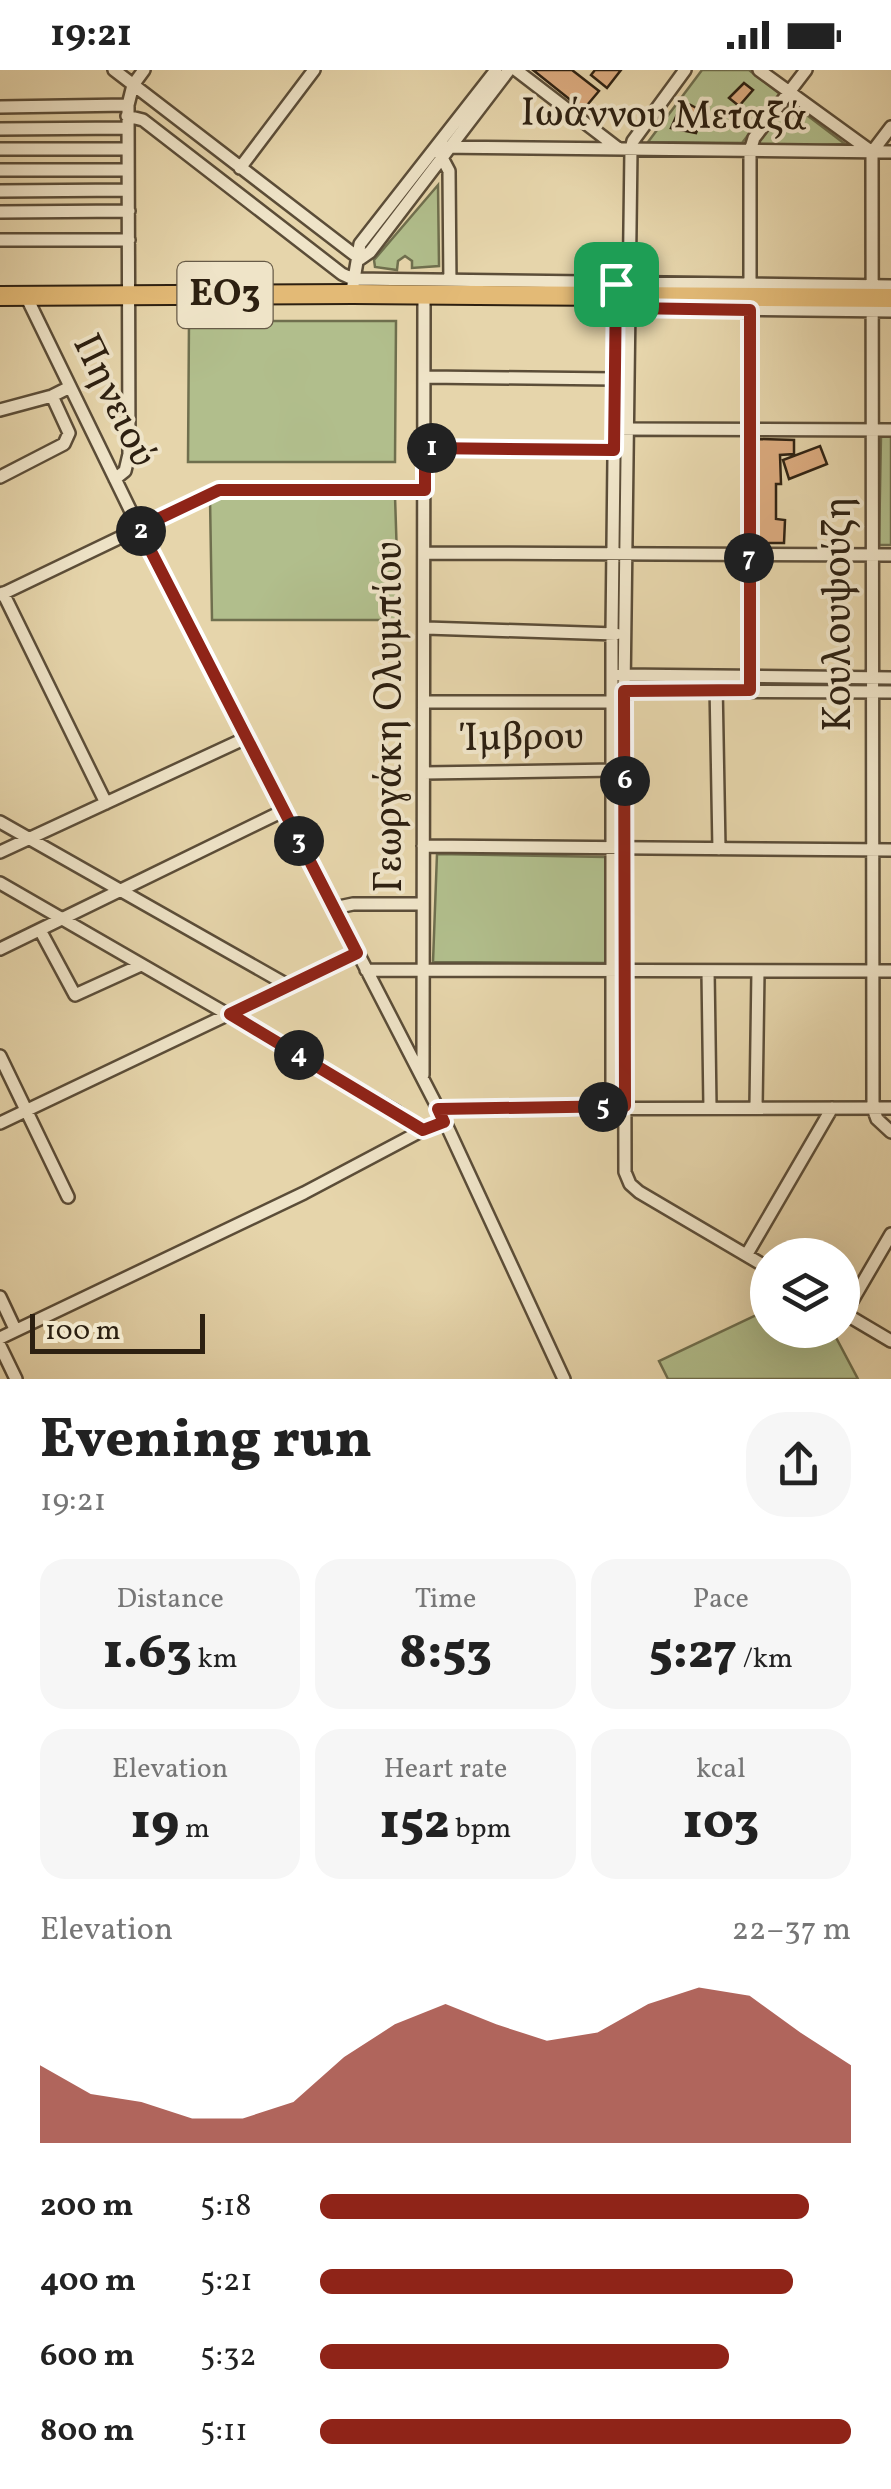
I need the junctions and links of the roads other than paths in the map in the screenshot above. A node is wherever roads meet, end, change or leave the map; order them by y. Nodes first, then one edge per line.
1 (114, 70) edge
2 (144, 70) edge
3 (314, 70) edge
4 (496, 70) edge
5 (512, 70) edge
6 (685, 70) edge
7 (758, 70) edge
8 (806, 70) edge
9 (133, 84) junction
10 (788, 93) junction
11 (0, 106) edge
12 (127, 117) junction
13 (891, 127) edge
14 (0, 129) edge
15 (127, 148) junction
16 (0, 149) edge
17 (625, 149) junction
18 (443, 150) junction
19 (750, 150) junction
20 (872, 152) junction
21 (891, 152) edge
22 (240, 168) junction
23 (0, 170) edge
24 (128, 170) junction
25 (128, 190) junction
26 (0, 191) edge
27 (128, 211) junction
28 (0, 212) edge
29 (0, 240) edge
30 (128, 240) junction
31 (360, 259) junction
32 (353, 286) junction
33 (891, 286) edge
34 (450, 288) junction
35 (129, 295) junction
36 (424, 295) junction
37 (0, 296) edge
38 (26, 296) junction
39 (622, 296) junction
40 (750, 298) junction
41 (877, 298) edge
42 (891, 310) edge
43 (425, 377) junction
44 (615, 379) junction
45 (70, 387) junction
46 (52, 396) junction
47 (0, 410) edge
48 (621, 429) junction
49 (750, 429) junction
50 (873, 430) junction
51 (891, 430) edge
52 (425, 448) junction
53 (614, 450) junction
54 (0, 477) edge
55 (115, 480) junction
56 (425, 490) junction
57 (139, 528) junction
58 (426, 553) junction
59 (619, 554) junction
60 (749, 554) junction
61 (873, 554) junction
62 (891, 554) edge
63 (1, 594) edge
64 (426, 628) junction
65 (618, 634) junction
66 (618, 675) junction
67 (716, 676) junction
68 (749, 676) junction
69 (873, 678) junction
70 (891, 678) edge
71 (750, 690) junction
72 (716, 691) junction
73 (872, 692) junction
74 (891, 692) edge
75 (618, 696) junction
76 (425, 702) junction
77 (246, 738) junction
78 (618, 770) junction
79 (424, 773) junction
80 (106, 803) junction
81 (283, 811) junction
82 (0, 822) edge
83 (30, 839) junction
84 (423, 846) junction
85 (618, 848) junction
86 (719, 849) junction
87 (871, 850) junction
88 (891, 850) edge
89 (0, 852) edge
90 (0, 883) edge
91 (121, 891) junction
92 (423, 904) junction
93 (334, 908) junction
94 (64, 919) junction
95 (40, 930) junction
96 (0, 949) edge
97 (357, 953) junction
98 (141, 965) junction
99 (366, 970) junction
100 (618, 970) junction
101 (708, 970) junction
102 (422, 971) junction
103 (758, 971) junction
104 (872, 971) junction
105 (891, 971) edge
106 (289, 986) junction
107 (230, 1014) junction
108 (0, 1056) edge
109 (422, 1079) junction
110 (619, 1106) junction
111 (710, 1107) junction
112 (756, 1107) junction
113 (832, 1108) junction
114 (873, 1108) junction
115 (891, 1108) edge
116 (438, 1109) junction
117 (27, 1110) junction
118 (444, 1122) junction
119 (0, 1123) edge
120 (423, 1130) junction
121 (891, 1132) edge
122 (68, 1198) dead end
123 (891, 1234) edge
124 (747, 1254) junction
125 (750, 1256) edge
126 (860, 1285) edge
127 (0, 1297) edge
128 (860, 1322) edge
129 (15, 1329) junction
130 (891, 1340) edge
131 (0, 1342) edge
132 (16, 1379) edge
133 (564, 1379) edge

1 - 9 street
2 - 9 street
3 - 22 street
4 - 18 street
5 - 17 street
5 - 18 street
6 - 17 street
7 - 10 street
8 - 10 street
9 - 12 street
9 - 22 street
10 - 19 street
10 - 20 street
11 - 12 street
12 - 14 street
12 - 15 street
12 - 32 street
13 - 20 street
15 - 16 street
15 - 24 street
17 - 18 street, Ιωάννου Μεταξά
17 - 19 street, Ιωάννου Μεταξά
17 - 39 street
18 - 31 street
18 - 34 street
19 - 20 street, Ιωάννου Μεταξά
19 - 40 street
20 - 21 street, Ιωάννου Μεταξά
20 - 41 street, Κουλουψούζη
22 - 31 street
23 - 24 street
24 - 25 street
25 - 26 street
25 - 27 street
27 - 28 street
27 - 30 street
29 - 30 street
30 - 35 street
31 - 32 street
32 - 34 street
32 - 35 highway, ΕΟ3
32 - 36 highway, ΕΟ3
33 - 41 street
34 - 36 highway, ΕΟ3
34 - 39 highway, ΕΟ3
35 - 38 highway, ΕΟ3
35 - 55 street
36 - 43 street, Γεωργάκη Ολυμπίου
37 - 38 highway, ΕΟ3
38 - 45 street, Πηνειού
39 - 40 highway, ΕΟ3
39 - 44 street
39 - 48 street
40 - 41 highway, ΕΟ3
40 - 49 street
41 - 42 street
41 - 50 street, Κουλουψούζη
43 - 44 street
43 - 52 street, Γεωργάκη Ολυμπίου
44 - 48 street
45 - 46 street
45 - 55 street, Πηνειού
46 - 47 street
46 - 54 street
48 - 49 street
48 - 53 street
48 - 59 street
49 - 50 street
49 - 60 street
50 - 51 street
50 - 61 street, Κουλουψούζη
52 - 53 street
52 - 56 street, Γεωργάκη Ολυμπίου
53 - 59 street
55 - 57 street, Πηνειού
56 - 57 street
56 - 58 street, Γεωργάκη Ολυμπίου
57 - 63 street
57 - 77 street, Πηνειού
58 - 59 street
58 - 64 street, Γεωργάκη Ολυμπίου
59 - 60 street
59 - 65 street
60 - 61 street
60 - 68 street
61 - 62 street
61 - 69 street, Κουλουψούζη
63 - 80 street
64 - 65 street
64 - 76 street, Γεωργάκη Ολυμπίου
65 - 66 street
66 - 67 street
66 - 75 street
67 - 68 street
67 - 72 street
68 - 69 street
68 - 71 street
69 - 70 street
69 - 73 street, Κουλουψούζη
71 - 72 street
71 - 73 street
72 - 75 street
72 - 86 street
73 - 74 street
73 - 87 street, Κουλουψούζη
75 - 76 street
75 - 78 street
76 - 79 street, Γεωργάκη Ολυμπίου
77 - 80 street
77 - 81 street, Πηνειού
78 - 79 street, Ίμβρου
78 - 85 street
79 - 84 street, Γεωργάκη Ολυμπίου
80 - 83 street
81 - 91 street
81 - 93 street, Πηνειού
82 - 83 street
83 - 89 street
83 - 91 street
84 - 85 street
84 - 92 street, Γεωργάκη Ολυμπίου
85 - 86 street
85 - 100 street
86 - 87 street
87 - 88 street
87 - 104 street, Κουλουψούζη
90 - 94 street
91 - 94 street
91 - 106 street
92 - 93 street
92 - 102 street, Γεωργάκη Ολυμπίου
93 - 97 street, Πηνειού
94 - 95 street
94 - 98 street
95 - 96 street
95 - 98 street
97 - 99 street, Πηνειού
97 - 106 street
98 - 107 street
99 - 102 street
99 - 109 street, Πηνειού
100 - 101 street
100 - 102 street
100 - 110 street
101 - 103 street
101 - 111 street
102 - 109 street, Γεωργάκη Ολυμπίου
103 - 104 street
103 - 112 street
104 - 105 street
104 - 114 street, Κουλουψούζη
106 - 107 street
107 - 117 street
107 - 120 street
108 - 117 street
109 - 116 street, Πηνειού
110 - 111 street
110 - 116 street
110 - 124 street
111 - 112 street
112 - 113 street
113 - 114 street
113 - 124 street
114 - 115 street
114 - 121 street
116 - 118 street, Πηνειού
117 - 119 street
117 - 122 street
118 - 120 street
118 - 133 street, Πηνειού
120 - 129 street
123 - 126 street
124 - 125 street
127 - 129 street
128 - 130 street
129 - 131 street
131 - 132 street

